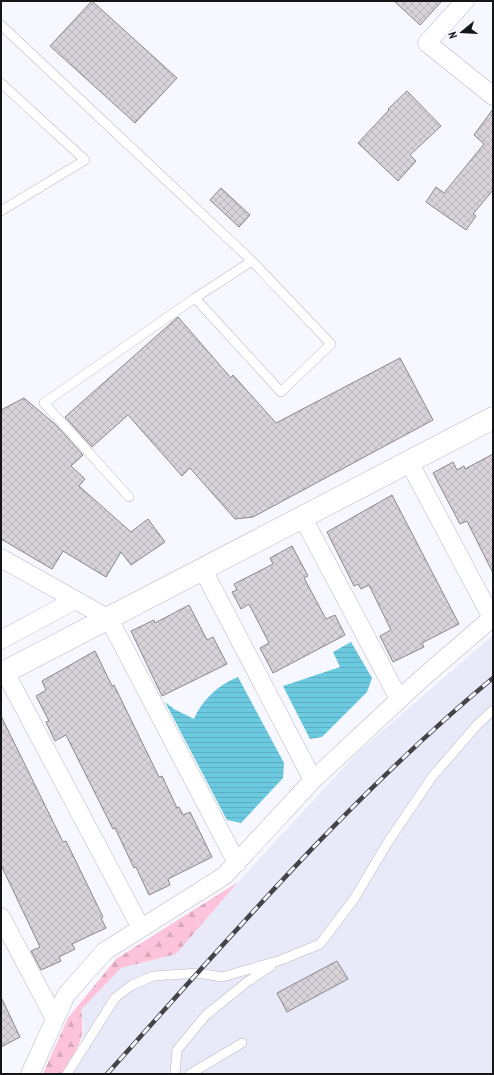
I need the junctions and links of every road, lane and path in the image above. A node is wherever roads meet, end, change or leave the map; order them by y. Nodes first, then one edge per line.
1 (465, 1) edge
2 (1, 25) edge
3 (1, 83) edge
4 (493, 96) edge
5 (1, 211) edge
6 (252, 261) junction
7 (195, 298) junction
8 (493, 418) edge
9 (409, 462) junction
10 (129, 497) dead end
11 (303, 518) junction
12 (1, 558) edge
13 (202, 570) junction
14 (75, 600) junction
15 (492, 618) edge
16 (109, 619) junction
17 (1, 640) edge
18 (3, 673) edge
19 (399, 699) junction
20 (493, 710) edge
21 (313, 780) junction
22 (237, 863) junction
23 (1, 917) edge
24 (140, 928) junction
25 (281, 960) junction
26 (55, 1019) junction
27 (242, 1043) dead end
28 (30, 1074) edge
29 (67, 1074) edge
30 (175, 1074) edge
31 (190, 1074) edge

1 - 4 street
2 - 6 lane
3 - 5 lane
6 - 7 lane
6 - 7 lane
7 - 10 lane
8 - 9 street
9 - 11 street
9 - 15 street
11 - 13 street
11 - 19 street
12 - 14 street
13 - 16 street
13 - 21 street
14 - 16 street
14 - 17 street
15 - 19 street
16 - 18 street
16 - 22 street
18 - 24 street
19 - 21 street
20 - 25 lane
21 - 22 street
22 - 24 street
23 - 26 street
24 - 26 street
25 - 29 lane
25 - 30 lane
26 - 28 street
27 - 31 lane

